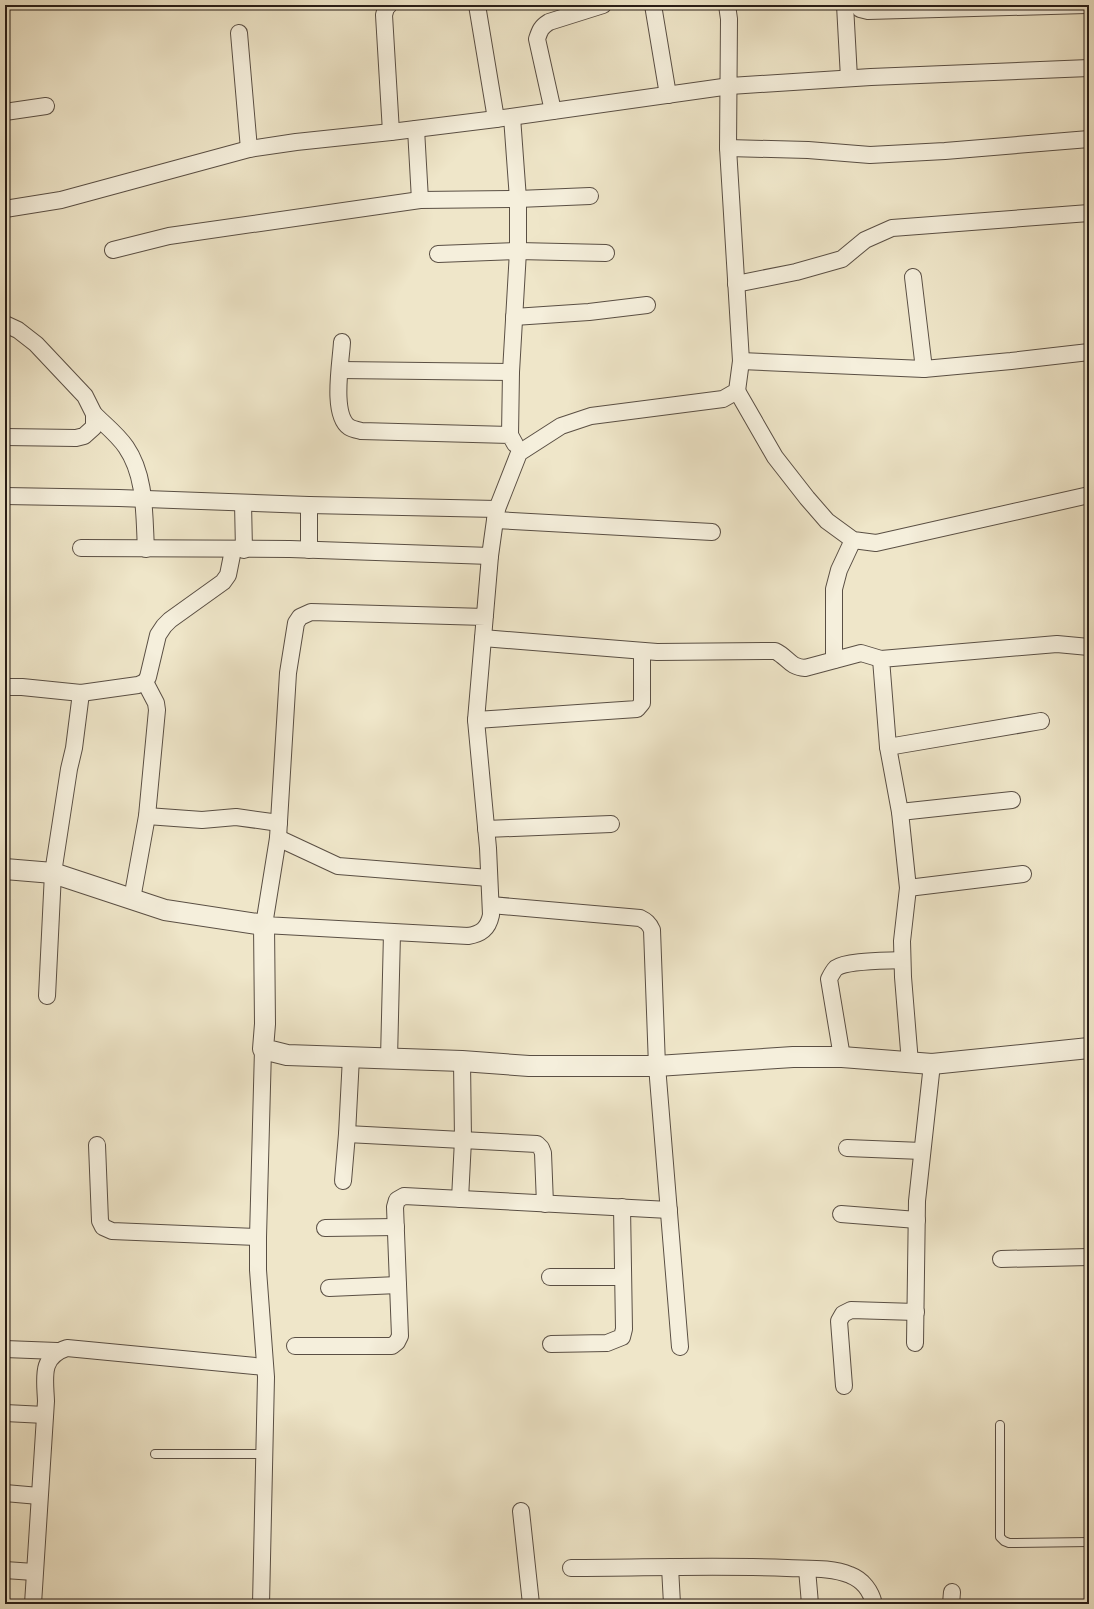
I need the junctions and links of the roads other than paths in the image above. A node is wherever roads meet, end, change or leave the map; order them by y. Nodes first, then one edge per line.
1 (388, 5) edge
2 (476, 5) edge
3 (603, 5) edge
4 (653, 5) edge
5 (727, 5) edge
6 (845, 5) edge
7 (858, 5) edge
8 (1086, 5) edge
9 (239, 33) dead end
10 (1089, 68) edge
11 (849, 78) junction
12 (730, 86) junction
13 (668, 95) junction
14 (46, 106) dead end
15 (553, 111) junction
16 (5, 112) edge
17 (504, 118) junction
18 (416, 129) junction
19 (391, 132) junction
20 (1089, 139) edge
21 (728, 148) junction
22 (249, 149) junction
23 (590, 196) dead end
24 (518, 199) junction
25 (420, 200) junction
26 (5, 209) edge
27 (1089, 213) edge
28 (113, 250) dead end
29 (518, 251) junction
30 (606, 252) dead end
31 (438, 254) dead end
32 (913, 277) dead end
33 (736, 284) junction
34 (647, 305) dead end
35 (514, 317) junction
36 (5, 324) edge
37 (342, 342) dead end
38 (1089, 352) edge
39 (741, 361) junction
40 (340, 370) junction
41 (924, 370) junction
42 (511, 372) junction
43 (737, 390) junction
44 (94, 414) junction
45 (510, 435) junction
46 (5, 437) edge
47 (519, 453) junction
48 (1089, 495) edge
49 (5, 496) edge
50 (143, 499) junction
51 (243, 503) junction
52 (309, 505) junction
53 (496, 515) junction
54 (712, 532) dead end
55 (853, 540) junction
56 (81, 548) dead end
57 (146, 548) junction
58 (238, 550) junction
59 (309, 550) junction
60 (490, 556) junction
61 (484, 617) junction
62 (483, 638) junction
63 (1089, 647) edge
64 (642, 651) junction
65 (881, 658) junction
66 (834, 660) junction
67 (145, 682) junction
68 (5, 687) edge
69 (81, 693) junction
70 (476, 720) junction
71 (1041, 721) dead end
72 (888, 747) junction
73 (1012, 800) dead end
74 (900, 812) junction
75 (147, 816) junction
76 (611, 824) dead end
77 (486, 829) junction
78 (279, 830) junction
79 (5, 869) edge
80 (53, 873) junction
81 (1023, 874) dead end
82 (489, 878) junction
83 (908, 888) junction
84 (132, 899) junction
85 (491, 905) junction
86 (264, 925) junction
87 (392, 933) junction
88 (902, 960) junction
89 (47, 996) dead end
90 (1089, 1048) edge
91 (263, 1050) junction
92 (351, 1057) junction
93 (842, 1057) junction
94 (389, 1059) junction
95 (462, 1061) junction
96 (910, 1063) junction
97 (932, 1064) junction
98 (657, 1066) junction
99 (347, 1134) junction
100 (463, 1140) junction
101 (97, 1145) dead end
102 (847, 1148) dead end
103 (922, 1151) junction
104 (343, 1181) dead end
105 (460, 1199) junction
106 (544, 1204) junction
107 (622, 1207) junction
108 (669, 1210) junction
109 (841, 1214) dead end
110 (917, 1220) junction
111 (396, 1227) junction
112 (325, 1228) dead end
113 (258, 1237) junction
114 (1089, 1257) edge
115 (1001, 1259) dead end
116 (550, 1276) dead end
117 (623, 1277) junction
118 (398, 1285) junction
119 (329, 1288) dead end
120 (916, 1312) junction
121 (916, 1343) dead end
122 (550, 1344) dead end
123 (295, 1346) dead end
124 (680, 1347) dead end
125 (5, 1349) edge
126 (56, 1351) junction
127 (265, 1367) junction
128 (844, 1386) dead end
129 (5, 1413) edge
130 (45, 1415) junction
131 (1000, 1425) dead end
132 (156, 1454) dead end
133 (264, 1454) junction
134 (5, 1493) edge
135 (39, 1496) junction
136 (522, 1511) dead end
137 (1089, 1542) edge
138 (670, 1567) junction
139 (571, 1568) dead end
140 (807, 1569) junction
141 (5, 1570) edge
142 (34, 1572) junction
143 (33, 1604) edge
144 (261, 1604) edge
145 (531, 1604) edge
146 (672, 1604) edge
147 (810, 1604) edge
148 (874, 1604) edge

1 - 19 street
2 - 17 street
3 - 15 street
4 - 13 street
5 - 12 street
6 - 11 street
7 - 8 street
9 - 22 street
10 - 11 street
11 - 12 street
12 - 13 street
12 - 21 street
13 - 15 street
14 - 16 street
15 - 17 street
17 - 18 street
17 - 24 street
18 - 19 street
18 - 25 street
19 - 22 street
20 - 21 street
21 - 33 street
22 - 26 street
23 - 24 street
24 - 25 street
24 - 29 street
25 - 28 street
27 - 33 street
29 - 30 street
29 - 31 street
29 - 35 street
32 - 41 street
33 - 39 street
34 - 35 street
35 - 42 street
36 - 44 street
37 - 40 street
38 - 41 street
39 - 41 street
39 - 43 street
40 - 42 street
40 - 45 street
42 - 45 street
43 - 47 street
43 - 55 street
44 - 46 street
44 - 50 street
45 - 47 street
47 - 53 street
48 - 55 street
49 - 50 street
50 - 51 street
50 - 57 street
51 - 52 street
51 - 58 street
52 - 53 street
52 - 59 street
53 - 54 street
53 - 60 street
55 - 66 street
56 - 57 street
57 - 58 street
58 - 59 street
58 - 67 street
59 - 60 street
60 - 61 street
61 - 62 street
61 - 78 street
62 - 64 street
62 - 70 street
63 - 65 street
64 - 66 street
64 - 70 street
65 - 66 street
65 - 72 street
67 - 69 street
67 - 75 street
68 - 69 street
69 - 80 street
70 - 77 street
71 - 72 street
72 - 74 street
73 - 74 street
74 - 83 street
75 - 78 street
75 - 84 street
76 - 77 street
77 - 82 street
78 - 82 street
78 - 86 street
79 - 80 street
80 - 84 street
80 - 89 street
81 - 83 street
82 - 85 street
83 - 88 street
84 - 86 street
85 - 87 street
85 - 98 street
86 - 87 street
86 - 91 street
87 - 94 street
88 - 93 street
88 - 96 street
90 - 97 street
91 - 92 street
91 - 113 street
92 - 94 street
92 - 99 street
93 - 96 street
93 - 98 street
94 - 95 street
95 - 98 street
95 - 100 street
96 - 97 street
97 - 103 street
98 - 108 street
99 - 100 street
99 - 104 street
100 - 105 street
100 - 106 street
101 - 113 street
102 - 103 street
103 - 110 street
105 - 106 street
105 - 111 street
106 - 107 street
107 - 108 street
107 - 117 street
108 - 124 street
109 - 110 street
110 - 120 street
111 - 112 street
111 - 118 street
113 - 127 street
114 - 115 street
116 - 117 street
117 - 122 street
118 - 119 street
118 - 123 street
120 - 121 street
120 - 128 street
125 - 126 street
126 - 127 street
126 - 130 street
127 - 133 street
129 - 130 street
130 - 135 street
131 - 137 lane
132 - 133 lane
133 - 144 street
134 - 135 street
135 - 142 street
136 - 145 street
138 - 139 street
138 - 140 street
138 - 146 street
140 - 147 street
140 - 148 street
141 - 142 street
142 - 143 street

